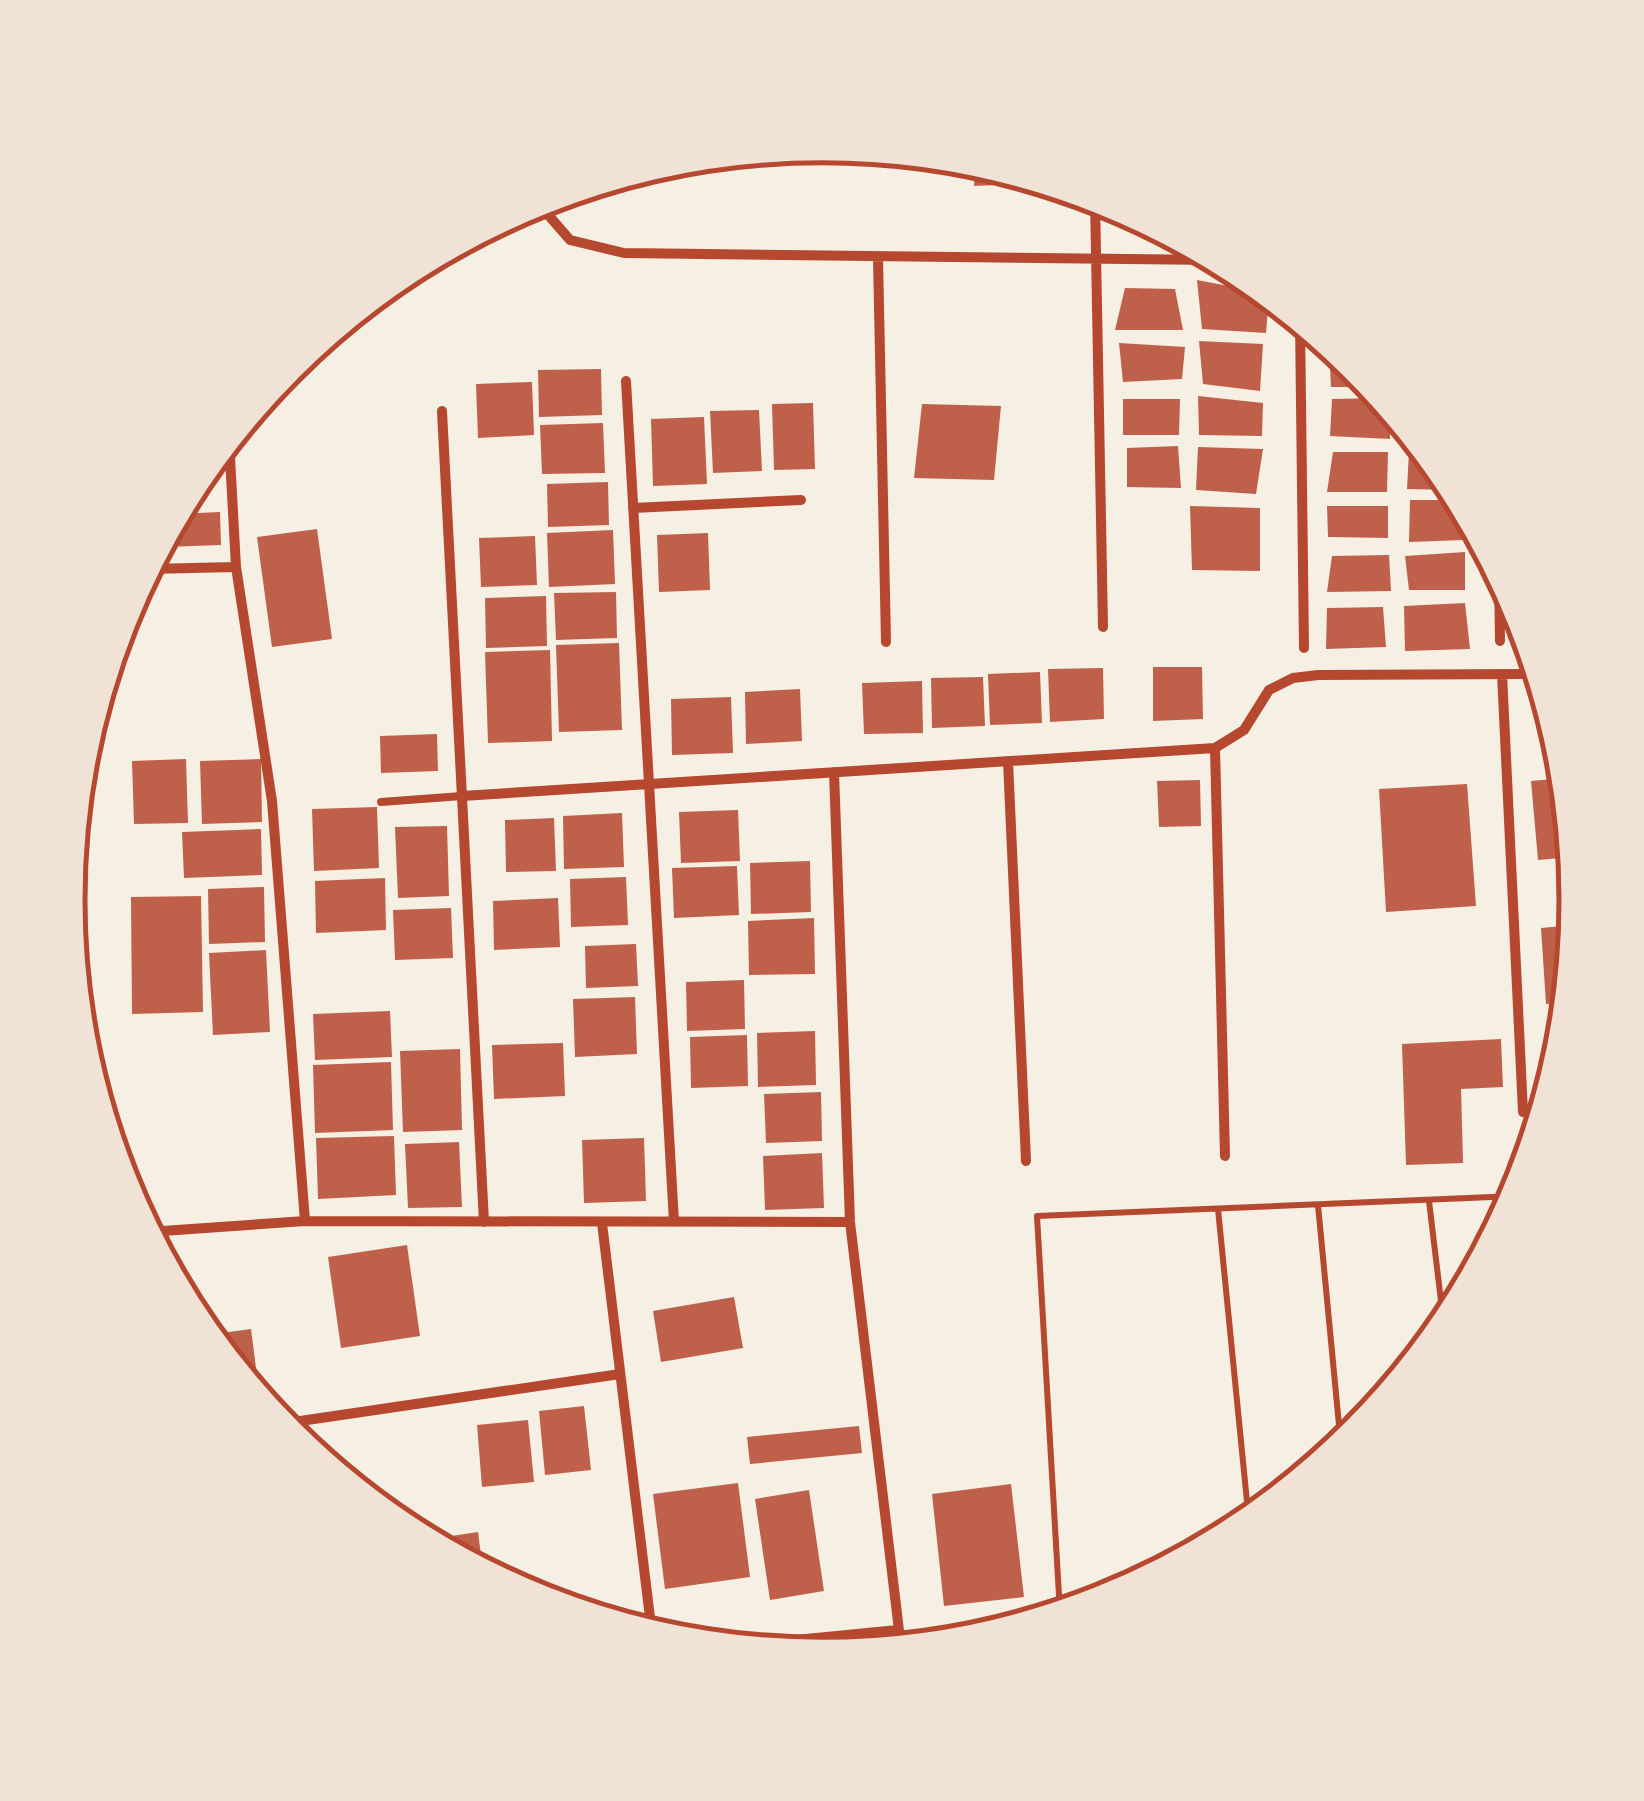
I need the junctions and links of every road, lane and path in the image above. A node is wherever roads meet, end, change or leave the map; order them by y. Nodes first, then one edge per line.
1 (550, 216) edge
2 (1095, 217) edge
3 (878, 258) junction
4 (1096, 260) junction
5 (1186, 260) edge
6 (1300, 340) edge
7 (626, 381) dead end
8 (442, 411) dead end
9 (231, 460) edge
10 (801, 500) dead end
11 (633, 508) junction
12 (236, 567) junction
13 (164, 569) edge
14 (1500, 611) edge
15 (1102, 627) dead end
16 (1500, 640) dead end
17 (886, 642) dead end
18 (1304, 648) dead end
19 (1502, 674) junction
20 (1523, 674) edge
21 (1214, 748) junction
22 (1008, 761) junction
23 (834, 772) junction
24 (649, 784) junction
25 (462, 796) junction
26 (381, 802) dead end
27 (1523, 1112) dead end
28 (1225, 1156) dead end
29 (1026, 1162) dead end
30 (1496, 1197) edge
31 (1428, 1201) junction
32 (1318, 1205) junction
33 (1218, 1209) junction
34 (306, 1221) junction
35 (484, 1222) junction
36 (674, 1222) junction
37 (850, 1222) junction
38 (602, 1223) junction
39 (164, 1231) edge
40 (1441, 1301) edge
41 (620, 1374) junction
42 (300, 1421) edge
43 (1339, 1426) edge
44 (1246, 1502) edge
45 (1059, 1598) edge
46 (650, 1616) edge
47 (898, 1630) junction
48 (898, 1633) edge
49 (818, 1638) edge

1 - 3 street
2 - 4 street
3 - 4 street
3 - 17 street
4 - 5 street
4 - 15 street
6 - 18 street
7 - 11 street
8 - 25 street
9 - 12 street
10 - 11 street
11 - 24 street
12 - 13 street
12 - 34 street
14 - 16 street
19 - 20 street
19 - 21 street
19 - 27 street
21 - 22 street
21 - 28 street
22 - 23 street
22 - 29 street
23 - 24 street
23 - 37 street
24 - 25 street
24 - 36 street
25 - 26 lane
25 - 35 street
30 - 31 path
31 - 32 path
31 - 40 path
32 - 33 path
32 - 43 path
33 - 44 path
33 - 45 path
34 - 35 street
34 - 39 street
35 - 38 street
36 - 37 street
36 - 38 street
37 - 47 street
38 - 41 street
41 - 42 street
41 - 46 street
47 - 48 street
47 - 49 street

